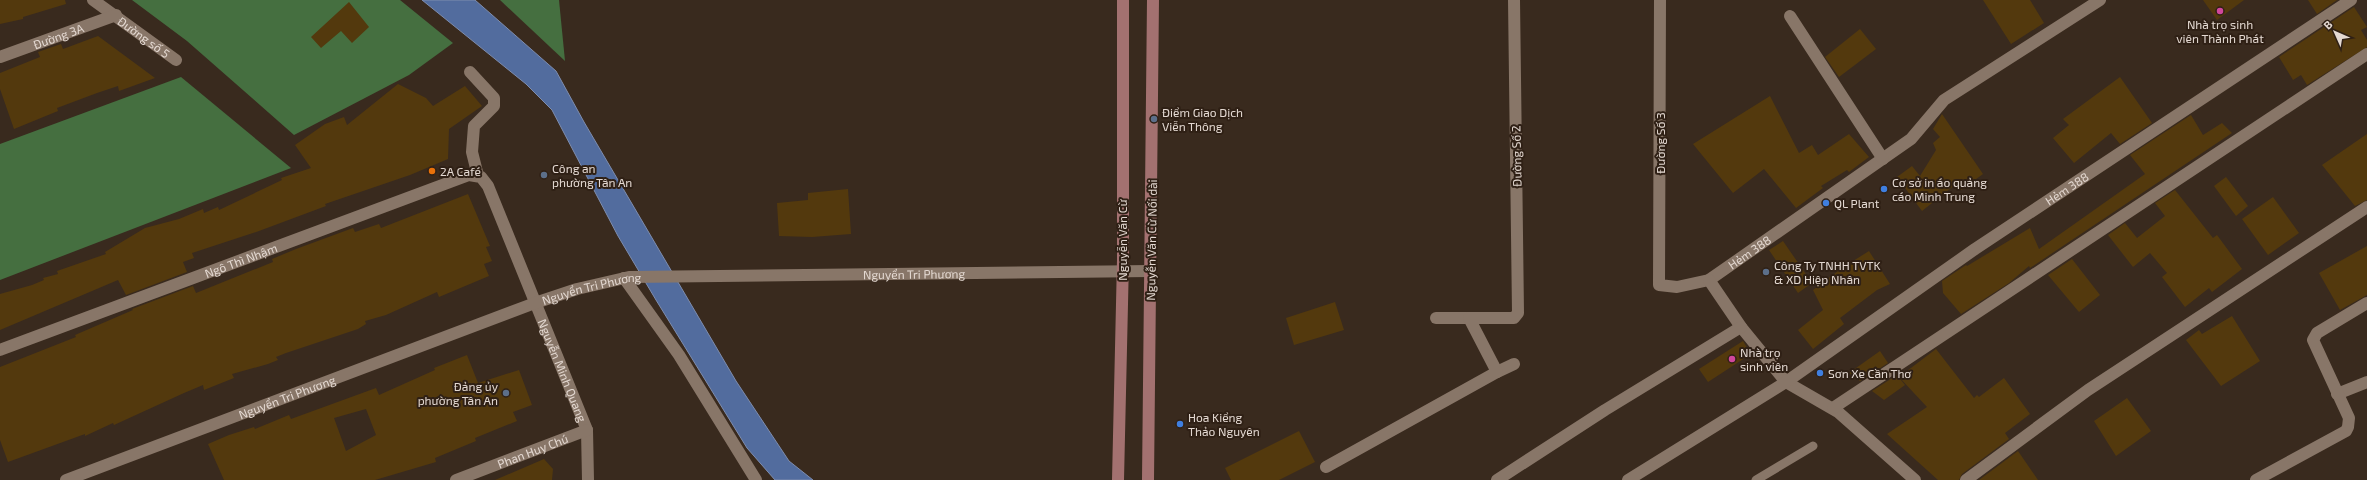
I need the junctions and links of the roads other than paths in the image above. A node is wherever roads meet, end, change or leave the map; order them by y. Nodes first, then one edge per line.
1 (93, 0) edge
2 (1123, 0) edge
3 (1153, 0) edge
4 (1514, 0) edge
5 (1660, 0) edge
6 (2100, 0) edge
7 (2351, 0) edge
8 (116, 15) junction
9 (1790, 16) dead end
10 (2367, 54) edge
11 (0, 57) edge
12 (176, 60) dead end
13 (470, 72) dead end
14 (1883, 158) junction
15 (480, 177) junction
16 (2367, 207) edge
17 (1122, 272) junction
18 (1150, 272) junction
19 (627, 278) junction
20 (1709, 280) junction
21 (1659, 285) joint
22 (535, 303) junction
23 (2367, 303) edge
24 (1436, 318) dead end
25 (1469, 318) junction
26 (1741, 327) junction
27 (0, 350) edge
28 (1514, 364) dead end
29 (1497, 372) junction
30 (1786, 382) junction
31 (2367, 382) edge
32 (2337, 394) junction
33 (1833, 408) junction
34 (588, 430) junction
35 (1813, 446) dead end
36 (1326, 466) dead end
37 (66, 480) edge
38 (456, 480) edge
39 (588, 480) edge
40 (756, 480) edge
41 (1118, 480) edge
42 (1148, 480) edge
43 (1497, 480) edge
44 (1628, 480) edge
45 (1756, 480) edge
46 (1916, 480) edge
47 (1966, 480) edge
48 (2256, 480) edge

1 - 8 street, Đường số 5
2 - 17 main road, Nguyễn Văn Cừ
3 - 18 main road, Nguyễn Văn Cừ Nối dài
4 - 25 street, Đường Số 2
5 - 21 street, Đường Số 3
6 - 14 street, Hẻm 388
7 - 30 street, Hẻm 388
8 - 11 street, Đường 3A
8 - 12 street, Đường số 5
9 - 14 street
10 - 33 street
13 - 15 street, Nguyễn Minh Quang
14 - 20 street, Hẻm 388
15 - 22 street, Nguyễn Minh Quang
15 - 27 street, Ngô Thì Nhậm
16 - 47 street
17 - 18 street, Nguyển Tri Phương
17 - 19 street, Nguyển Tri Phương
17 - 41 main road, Nguyễn Văn Cừ
18 - 42 main road, Nguyễn Văn Cừ Nối dài
19 - 22 street, Nguyển Tri Phương
19 - 40 street
20 - 21 street, Hẻm 388
20 - 26 street
22 - 34 street, Nguyễn Minh Quang
22 - 37 street, Nguyển Tri Phương
23 - 32 street
24 - 25 street
25 - 29 street
26 - 30 street
26 - 43 street
28 - 29 street
29 - 36 street
30 - 33 street
30 - 44 street, Hẻm 388
31 - 32 street
32 - 48 street
33 - 46 street
34 - 38 street, Phan Huy Chú
34 - 39 street, Nguyễn Minh Quang
35 - 45 lane

